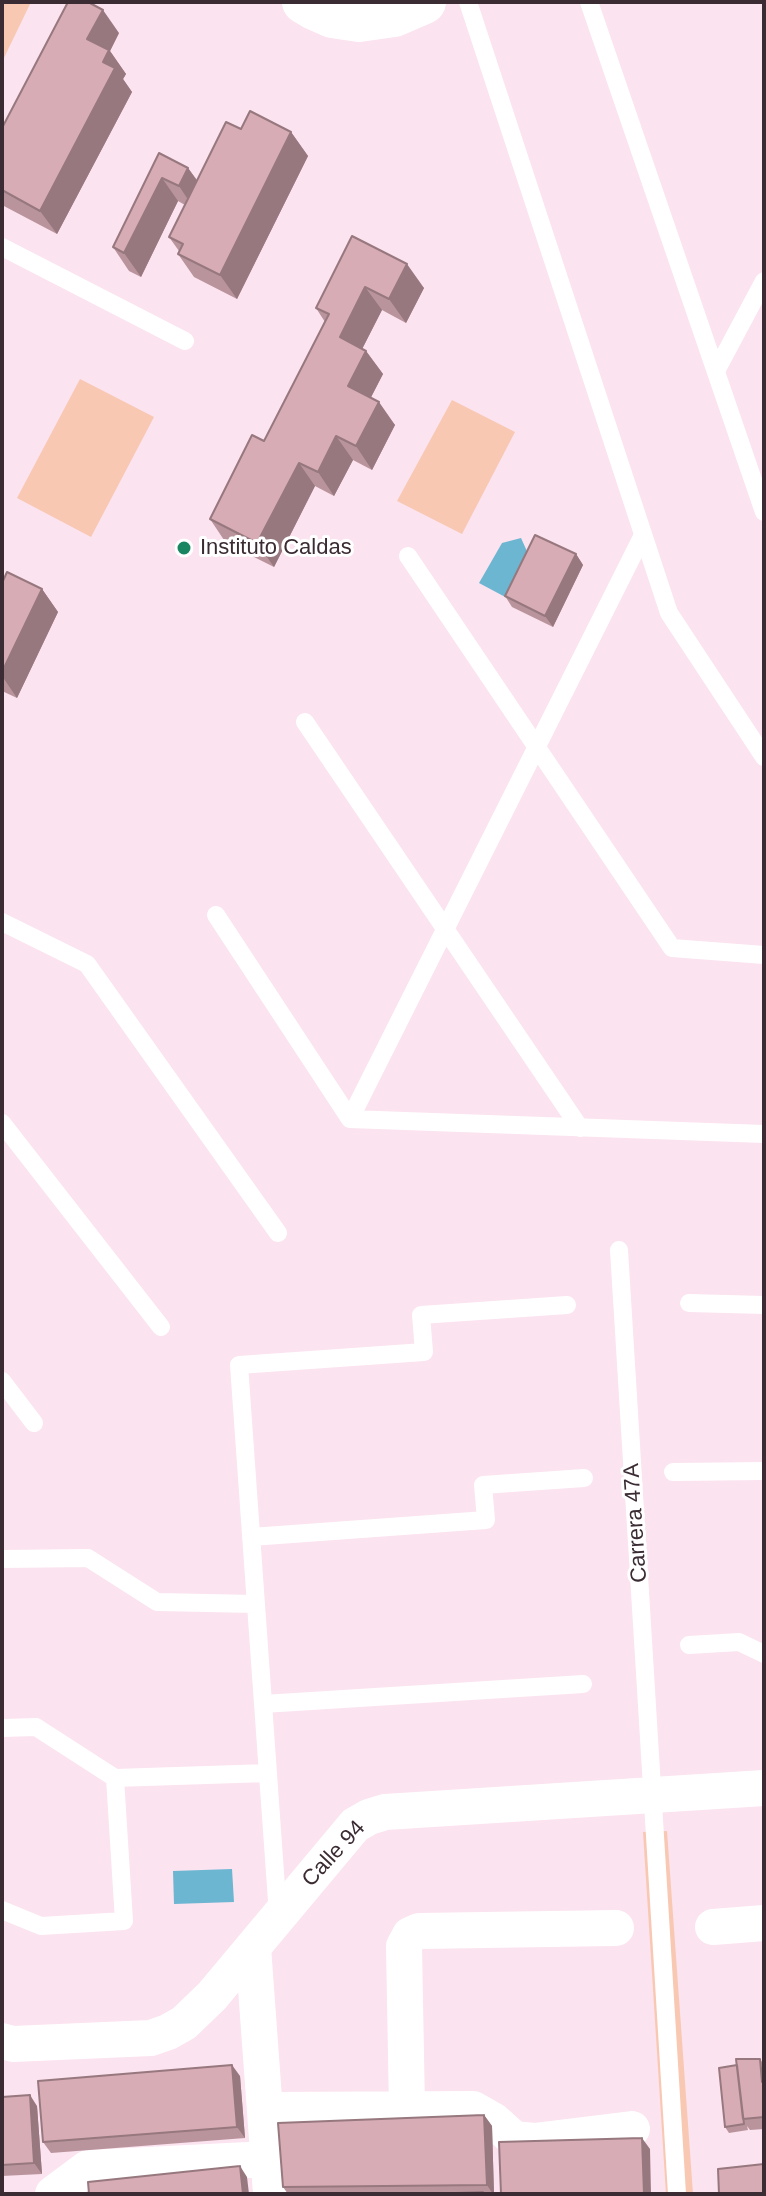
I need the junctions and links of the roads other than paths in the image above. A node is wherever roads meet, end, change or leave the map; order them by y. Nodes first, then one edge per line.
1 (304, 2) edge
2 (424, 2) edge
3 (468, 2) edge
4 (589, 2) edge
5 (2, 247) edge
6 (764, 281) edge
7 (185, 341) dead end
8 (716, 371) junction
9 (764, 512) edge
10 (643, 535) junction
11 (408, 556) dead end
12 (305, 722) dead end
13 (537, 747) junction
14 (764, 757) edge
15 (216, 915) dead end
16 (5, 929) edge
17 (445, 929) junction
18 (764, 955) edge
19 (350, 1119) junction
20 (2, 1123) edge
21 (580, 1128) junction
22 (764, 1134) edge
23 (278, 1233) dead end
24 (619, 1250) dead end
25 (689, 1303) dead end
26 (567, 1305) dead end
27 (764, 1305) edge
28 (161, 1327) dead end
29 (2, 1381) edge
30 (34, 1423) dead end
31 (764, 1471) edge
32 (673, 1472) dead end
33 (584, 1478) dead end
34 (251, 1537) junction
35 (2, 1559) edge
36 (256, 1604) junction
37 (689, 1645) dead end
38 (764, 1654) edge
39 (583, 1684) dead end
40 (263, 1704) junction
41 (2, 1728) edge
42 (268, 1773) junction
43 (115, 1778) junction
44 (764, 1788) edge
45 (652, 1795) junction
46 (2, 1910) edge
47 (278, 1917) junction
48 (764, 1923) edge
49 (713, 1927) dead end
50 (616, 1928) dead end
51 (253, 1947) junction
52 (6, 2045) edge
53 (407, 2108) junction
54 (265, 2110) junction
55 (632, 2129) dead end
56 (270, 2177) edge
57 (53, 2194) edge
58 (677, 2194) edge

1 - 2 street
3 - 10 lane
4 - 8 lane
5 - 7 lane
6 - 8 lane
8 - 9 lane
10 - 13 lane
10 - 14 lane
11 - 13 lane
12 - 17 lane
13 - 17 lane
13 - 18 lane
15 - 19 lane
16 - 23 lane
17 - 19 lane
17 - 21 lane
19 - 21 lane
20 - 28 lane
21 - 22 lane
24 - 45 lane, Carrera 47A
25 - 27 lane
26 - 34 lane
29 - 30 lane
31 - 32 lane
33 - 34 lane
34 - 36 lane
35 - 36 lane
36 - 40 lane
37 - 38 lane
39 - 40 lane
40 - 42 lane
41 - 43 lane
42 - 43 lane
42 - 47 lane
43 - 46 lane
44 - 45 street, Calle 94
45 - 47 street, Calle 94
45 - 58 lane, Carrera 47A
47 - 51 street, Calle 94
48 - 49 street
50 - 53 street
51 - 52 street, Calle 94
51 - 54 street
53 - 54 street
53 - 55 street
54 - 56 street
56 - 57 street

